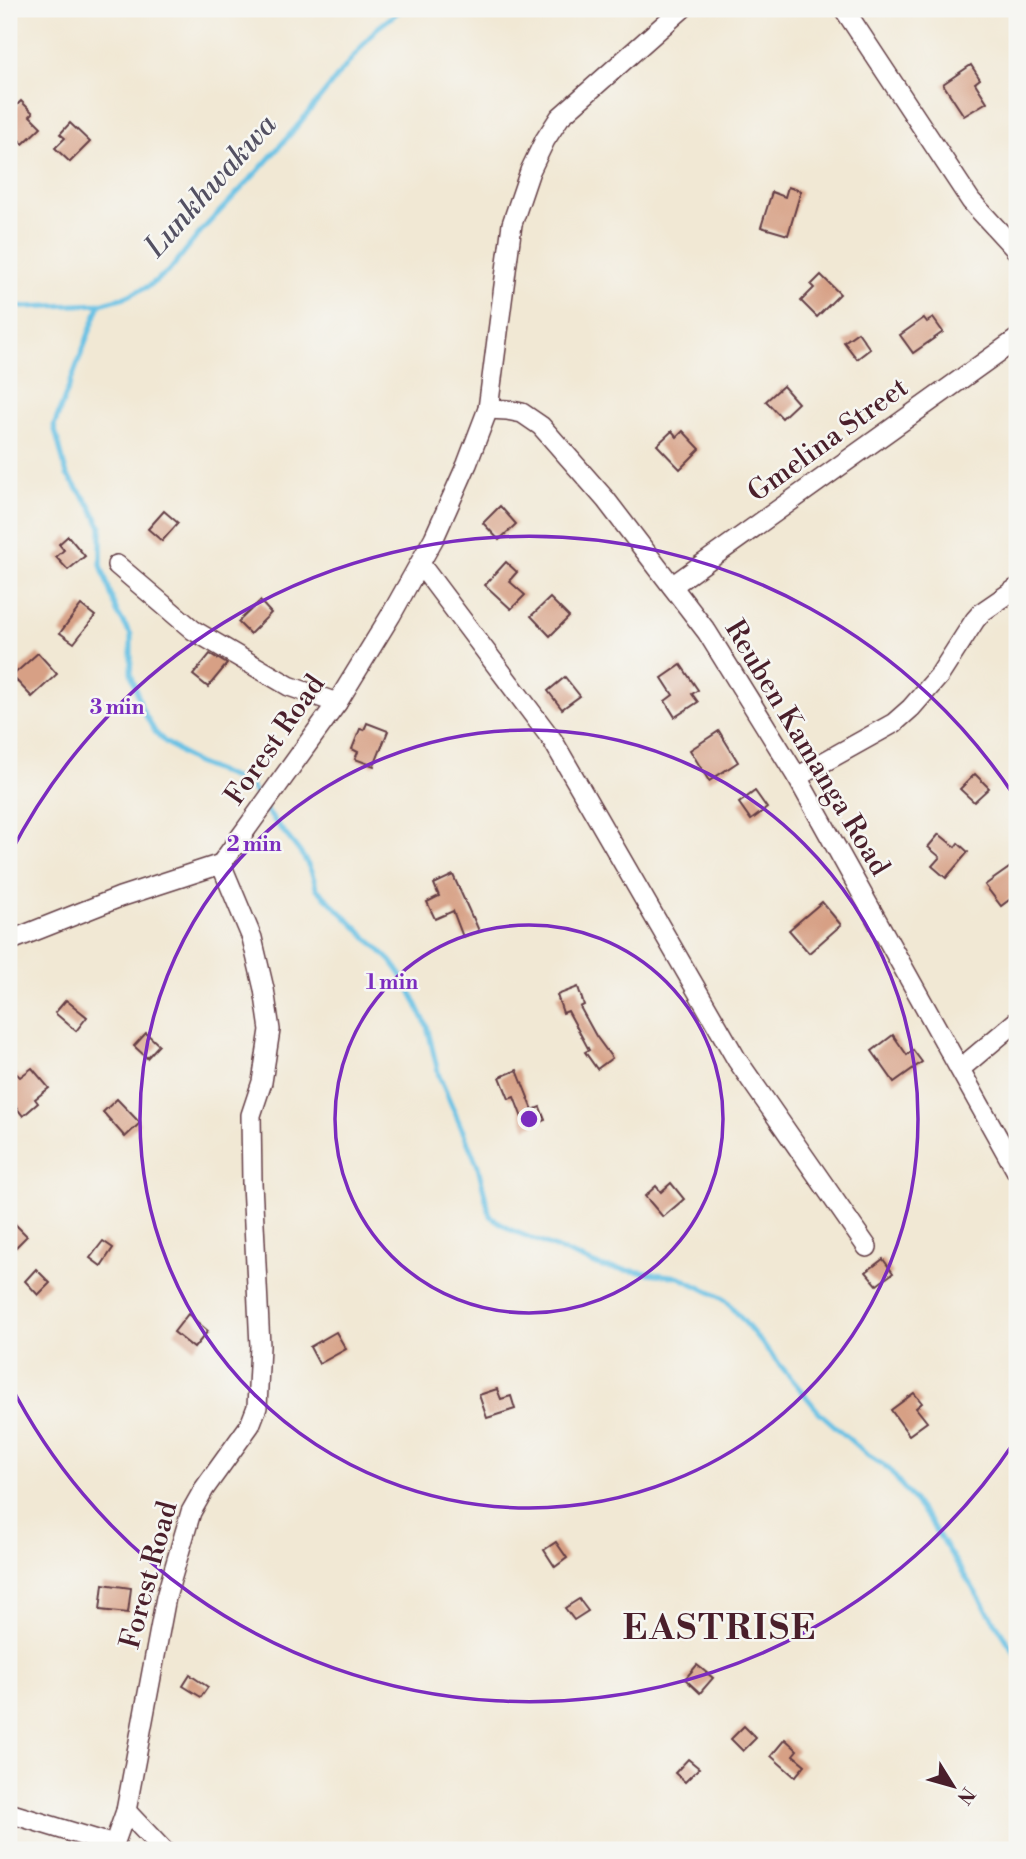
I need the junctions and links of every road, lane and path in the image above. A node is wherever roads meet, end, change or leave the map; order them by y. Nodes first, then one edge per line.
1 (681, 9) edge
2 (844, 9) edge
3 (1017, 251) edge
4 (1017, 339) edge
5 (488, 409) junction
6 (419, 564) junction
7 (117, 565) dead end
8 (672, 586) junction
9 (1017, 588) edge
10 (337, 703) junction
11 (797, 778) junction
12 (221, 864) junction
13 (9, 941) edge
14 (1017, 1021) edge
15 (960, 1069) junction
16 (1017, 1172) edge
17 (867, 1247) dead end
18 (126, 1811) junction
19 (9, 1813) edge
20 (113, 1847) edge
21 (163, 1850) edge

1 - 5 street, Forest Road
2 - 3 street
4 - 8 street, Gmelina Street
5 - 6 street, Forest Road
5 - 8 street, Reuben Kamanga Road
6 - 10 street, Forest Road
6 - 17 street
7 - 10 street
8 - 11 street, Reuben Kamanga Road
9 - 11 street
10 - 12 street, Forest Road
11 - 15 street, Reuben Kamanga Road
12 - 13 street
12 - 18 street, Forest Road
14 - 15 street
15 - 16 street, Reuben Kamanga Road
18 - 20 street, Forest Road
18 - 21 street
19 - 20 street

